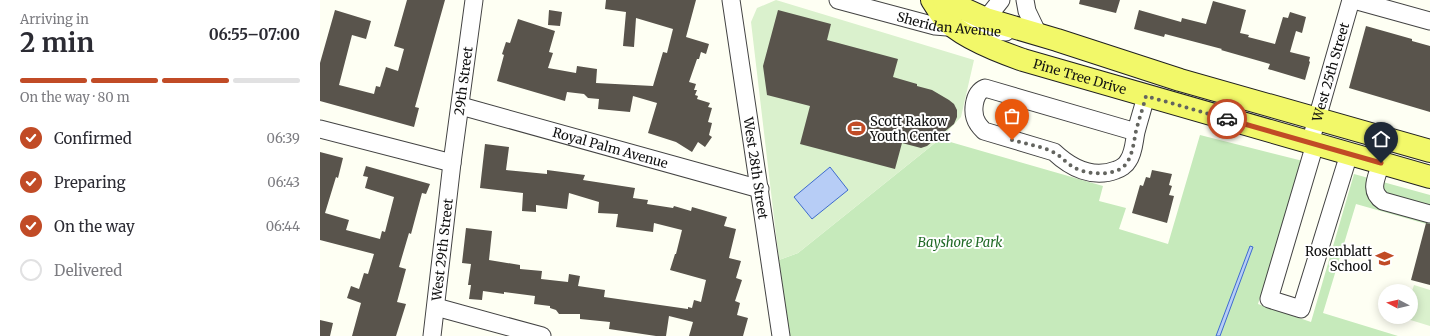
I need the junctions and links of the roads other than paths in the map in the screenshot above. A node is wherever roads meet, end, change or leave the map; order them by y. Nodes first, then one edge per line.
1 (474, 0) edge
2 (731, 0) edge
3 (838, 0) edge
4 (896, 0) edge
5 (932, 0) edge
6 (944, 0) edge
7 (1001, 0) edge
8 (1025, 0) edge
9 (1351, 0) edge
10 (1354, 0) edge
11 (877, 10) junction
12 (986, 19) junction
13 (1430, 22) edge
14 (954, 27) junction
15 (1038, 34) junction
16 (1146, 96) junction
17 (460, 106) junction
18 (1317, 119) junction
19 (320, 129) edge
20 (1136, 132) junction
21 (1313, 144) junction
22 (1430, 152) edge
23 (1349, 154) junction
24 (452, 163) junction
25 (1381, 163) junction
26 (1430, 177) edge
27 (760, 189) junction
28 (1430, 214) edge
29 (436, 306) junction
30 (432, 336) edge
31 (542, 336) edge
32 (781, 336) edge

1 - 17 street, 29th Street
2 - 27 street, West 28th Street
3 - 11 street, Sheridan Avenue
4 - 11 street
5 - 14 main road, Pine Tree Drive
6 - 12 main road, Pine Tree Drive
7 - 12 street
8 - 15 street
9 - 18 street, West 25th Street
10 - 13 street
11 - 14 street, Sheridan Avenue
12 - 15 main road, Pine Tree Drive
14 - 15 street, Sheridan Avenue
14 - 16 main road, Pine Tree Drive
15 - 18 main road, Pine Tree Drive
16 - 20 street
16 - 21 main road, Pine Tree Drive
17 - 24 street, 29th Street
17 - 27 street, Royal Palm Avenue
18 - 21 street, West 25th Street
18 - 22 main road, Pine Tree Drive
19 - 24 street
20 - 20 street
21 - 23 main road, Pine Tree Drive
21 - 23 street, West 25th Street
23 - 25 main road, Pine Tree Drive
24 - 29 street, West 29th Street
25 - 26 main road, Pine Tree Drive
25 - 28 street
27 - 32 street, West 28th Street
29 - 30 street, West 29th Street
29 - 31 street

